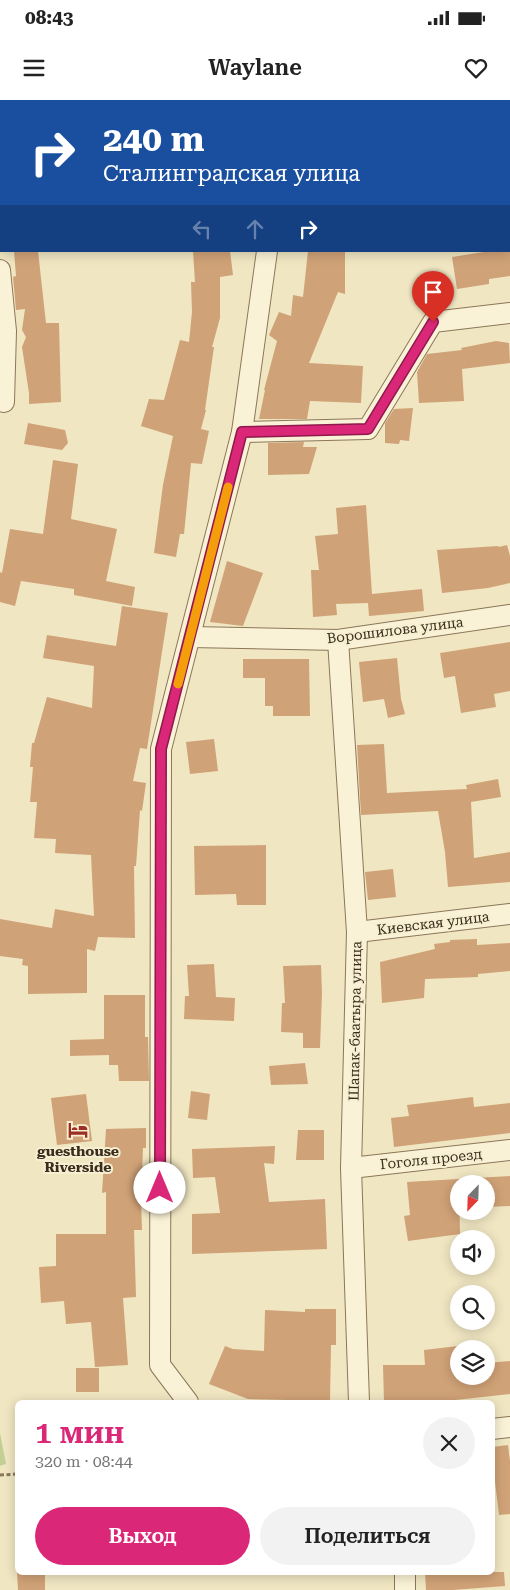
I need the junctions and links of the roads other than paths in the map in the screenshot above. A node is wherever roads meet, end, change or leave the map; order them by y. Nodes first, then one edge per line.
1 (267, 252) edge
2 (0, 270) edge
3 (510, 313) edge
4 (4, 402) dead end
5 (242, 432) junction
6 (510, 615) edge
7 (190, 637) junction
8 (338, 640) junction
9 (510, 914) edge
10 (357, 932) junction
11 (510, 1150) edge
12 (351, 1168) junction
13 (186, 1400) edge
14 (359, 1400) edge
15 (510, 1426) edge
16 (495, 1428) edge
17 (405, 1575) edge
18 (404, 1590) edge

1 - 5 street
2 - 4 street
3 - 5 street
5 - 7 street
6 - 8 street, Ворошилова улица
7 - 8 street, Ворошилова улица
7 - 13 street
8 - 10 street, Шапак-баатыра улица
9 - 10 street, Киевская улица
10 - 12 street, Шапак-баатыра улица
11 - 12 street, Гоголя проезд
12 - 14 street, Шапак-баатыра улица
15 - 16 street
17 - 18 street

